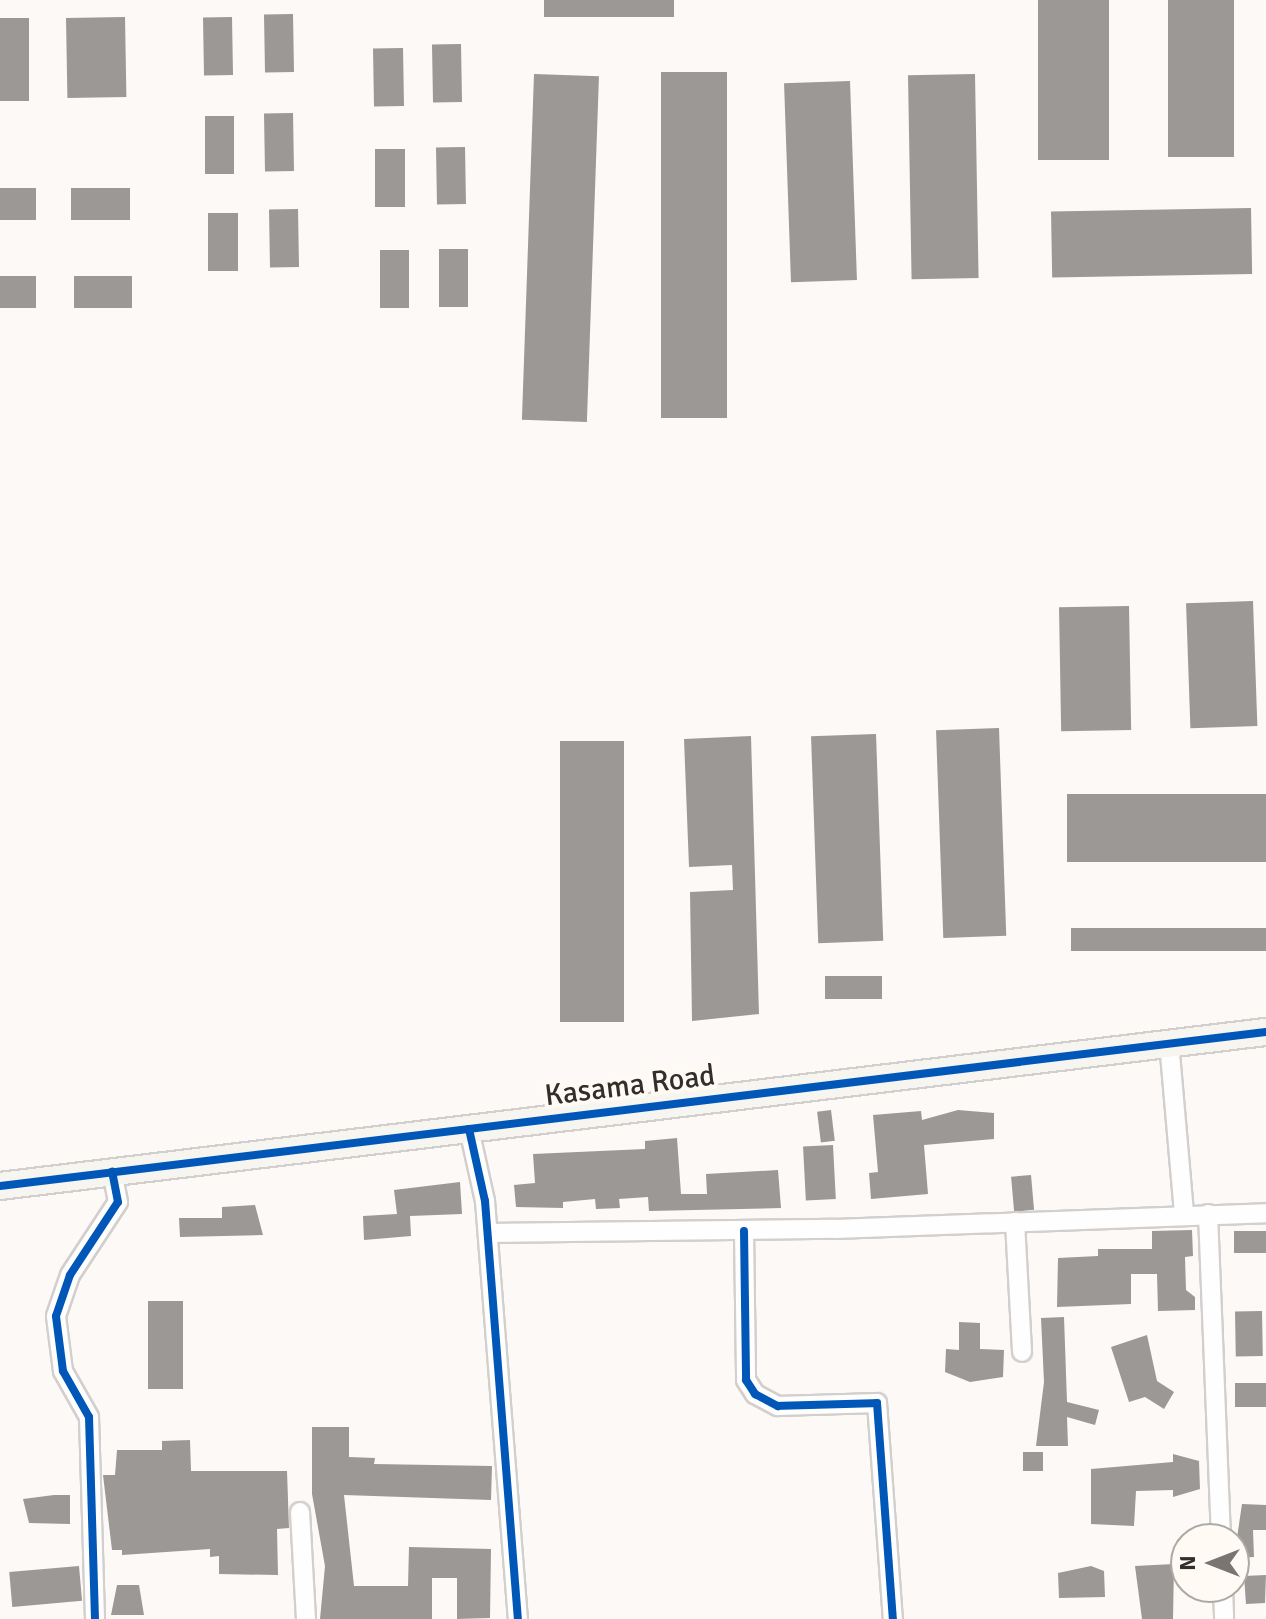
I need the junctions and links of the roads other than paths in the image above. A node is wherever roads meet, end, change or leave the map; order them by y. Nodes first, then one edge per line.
1 (1266, 1032) edge
2 (1169, 1042) junction
3 (469, 1129) junction
4 (112, 1172) junction
5 (0, 1186) edge
6 (1266, 1213) edge
7 (1208, 1214) junction
8 (1184, 1215) junction
9 (1015, 1222) junction
10 (744, 1231) junction
11 (488, 1233) junction
12 (1022, 1352) dead end
13 (300, 1512) dead end
14 (1220, 1523) edge
15 (95, 1619) edge
16 (306, 1619) edge
17 (518, 1619) edge
18 (893, 1619) edge

1 - 2 street, Kasama Road
2 - 3 street, Kasama Road
2 - 8 street
3 - 4 street, Kasama Road
3 - 11 street
4 - 5 street, Kasama Road
4 - 15 street
6 - 7 street
7 - 8 street
7 - 14 street
8 - 9 street
9 - 10 street
9 - 12 street
10 - 11 street
10 - 18 street
11 - 17 street
13 - 16 street

